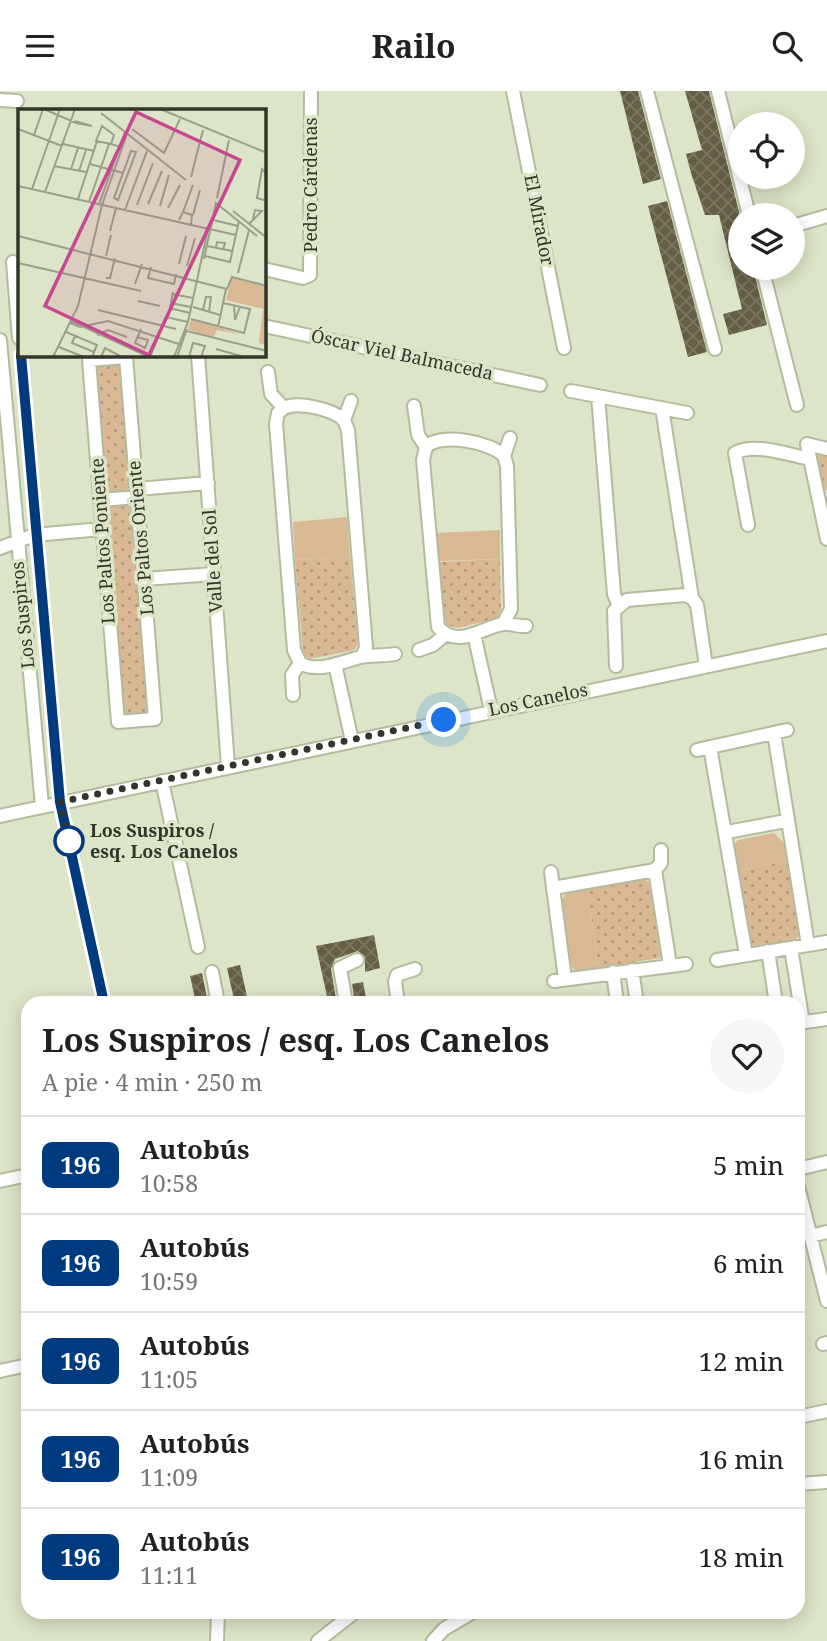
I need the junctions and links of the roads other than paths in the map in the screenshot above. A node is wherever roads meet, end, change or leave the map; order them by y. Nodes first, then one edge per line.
1 (311, 91) edge
2 (513, 91) edge
3 (647, 91) edge
4 (718, 91) edge
5 (0, 100) edge
6 (17, 100) dead end
7 (746, 203) edge
8 (827, 216) edge
9 (805, 222) edge
10 (11, 262) edge
11 (266, 269) edge
12 (765, 280) edge
13 (266, 325) edge
14 (18, 328) edge
15 (0, 340) edge
16 (564, 348) dead end
17 (715, 349) dead end
18 (198, 357) edge
19 (21, 359) edge
20 (89, 360) joint
21 (1, 367) edge
22 (268, 372) dead end
23 (540, 385) dead end
24 (571, 391) dead end
25 (598, 396) junction
26 (351, 401) dead end
27 (797, 405) dead end
28 (414, 406) dead end
29 (284, 408) junction
30 (662, 408) junction
31 (687, 413) dead end
32 (344, 420) junction
33 (510, 438) dead end
34 (426, 447) junction
35 (827, 449) edge
36 (504, 456) junction
37 (810, 459) junction
38 (208, 483) junction
39 (137, 493) junction
40 (823, 497) edge
41 (101, 500) junction
42 (748, 525) dead end
43 (102, 529) junction
44 (34, 535) junction
45 (827, 539) edge
46 (16, 544) junction
47 (0, 548) edge
48 (214, 574) junction
49 (144, 579) junction
50 (692, 597) junction
51 (618, 604) junction
52 (503, 624) junction
53 (526, 626) dead end
54 (446, 634) junction
55 (474, 634) junction
56 (827, 641) edge
57 (419, 650) dead end
58 (395, 654) dead end
59 (363, 655) junction
60 (300, 663) junction
61 (335, 664) junction
62 (616, 666) dead end
63 (706, 666) junction
64 (293, 695) dead end
65 (491, 710) junction
66 (155, 719) joint
67 (352, 741) junction
68 (228, 767) junction
69 (162, 781) junction
70 (60, 802) junction
71 (42, 806) junction
72 (0, 816) edge
73 (786, 821) junction
74 (727, 832) junction
75 (661, 850) dead end
76 (655, 870) junction
77 (551, 872) dead end
78 (553, 887) junction
79 (827, 942) edge
80 (808, 945) junction
81 (198, 947) dead end
82 (791, 948) junction
83 (768, 951) junction
84 (746, 955) junction
85 (357, 960) dead end
86 (717, 960) dead end
87 (686, 964) dead end
88 (670, 965) junction
89 (415, 969) dead end
90 (632, 970) junction
91 (212, 972) dead end
92 (613, 972) junction
93 (102, 996) edge
94 (217, 996) edge
95 (345, 996) edge
96 (397, 996) edge
97 (616, 996) edge
98 (636, 996) edge
99 (775, 996) edge
100 (797, 996) edge
101 (827, 1019) edge
102 (805, 1022) edge
103 (827, 1162) edge
104 (805, 1167) edge
105 (21, 1176) edge
106 (0, 1181) edge
107 (805, 1215) edge
108 (827, 1232) edge
109 (810, 1235) junction
110 (824, 1272) edge
111 (827, 1301) edge
112 (21, 1366) edge
113 (0, 1371) edge
114 (827, 1411) edge
115 (805, 1416) edge
116 (827, 1482) edge
117 (805, 1484) edge
118 (218, 1619) edge
119 (346, 1619) edge
120 (461, 1619) edge
121 (217, 1641) edge
122 (318, 1641) edge
123 (433, 1641) edge

1 - 11 street, Pedro Cárdenas
2 - 16 street, El Mirador
3 - 17 street
4 - 7 street
5 - 6 street
8 - 9 street
10 - 14 street
12 - 27 street
13 - 23 street, Óscar Viel Balmaceda
15 - 21 street, Los Suspiros
18 - 38 street, Valle del Sol
19 - 21 street
19 - 44 street, Los Suspiros
20 - 39 street, Los Paltos Oriente
20 - 41 street, Los Paltos Poniente
21 - 46 street, Los Suspiros
22 - 29 street
24 - 25 street
25 - 30 street
25 - 51 street
26 - 32 street
28 - 34 street
29 - 32 street
29 - 60 street
30 - 31 street
30 - 50 street
32 - 59 street
33 - 36 street
34 - 36 street
34 - 54 street
35 - 37 street
36 - 52 street
37 - 40 street
37 - 42 street
38 - 39 street
38 - 48 street, Valle del Sol
39 - 41 street
39 - 49 street, Los Paltos Oriente
40 - 45 street
41 - 43 street, Los Paltos Poniente
43 - 44 street
43 - 66 street, Los Paltos Poniente
44 - 46 street
44 - 70 street, Los Suspiros
46 - 47 street
46 - 71 street, Los Suspiros
48 - 49 street
48 - 68 street, Valle del Sol
49 - 66 street, Los Paltos Oriente
50 - 51 street
50 - 63 street
51 - 62 street
52 - 53 street
52 - 55 street
54 - 55 street
54 - 57 street
55 - 65 street
56 - 63 street, Los Canelos
58 - 59 street
59 - 61 street
60 - 61 street
60 - 64 street
61 - 67 street
63 - 65 street, Los Canelos
65 - 67 street, Los Canelos
67 - 68 street, Los Canelos
68 - 69 street, Los Canelos
69 - 70 street, Los Canelos
69 - 81 street
70 - 71 street, Los Canelos
70 - 93 street, Los Suspiros
71 - 72 street, Los Canelos
73 - 74 street
73 - 74 street
73 - 80 street
74 - 84 street
75 - 76 street
76 - 78 street
76 - 88 street
77 - 78 street
78 - 92 street
79 - 80 street
80 - 82 street
82 - 83 street
82 - 100 street
83 - 84 street
83 - 99 street
84 - 86 street
85 - 95 street
87 - 88 street
88 - 90 street
89 - 96 street
90 - 92 street
90 - 98 street
91 - 94 street
92 - 97 street
101 - 102 street
103 - 104 street
105 - 106 street
107 - 109 street
108 - 109 street
109 - 110 street
110 - 111 street
112 - 113 street
114 - 115 street
116 - 117 street
118 - 121 street
119 - 122 street
120 - 123 street

